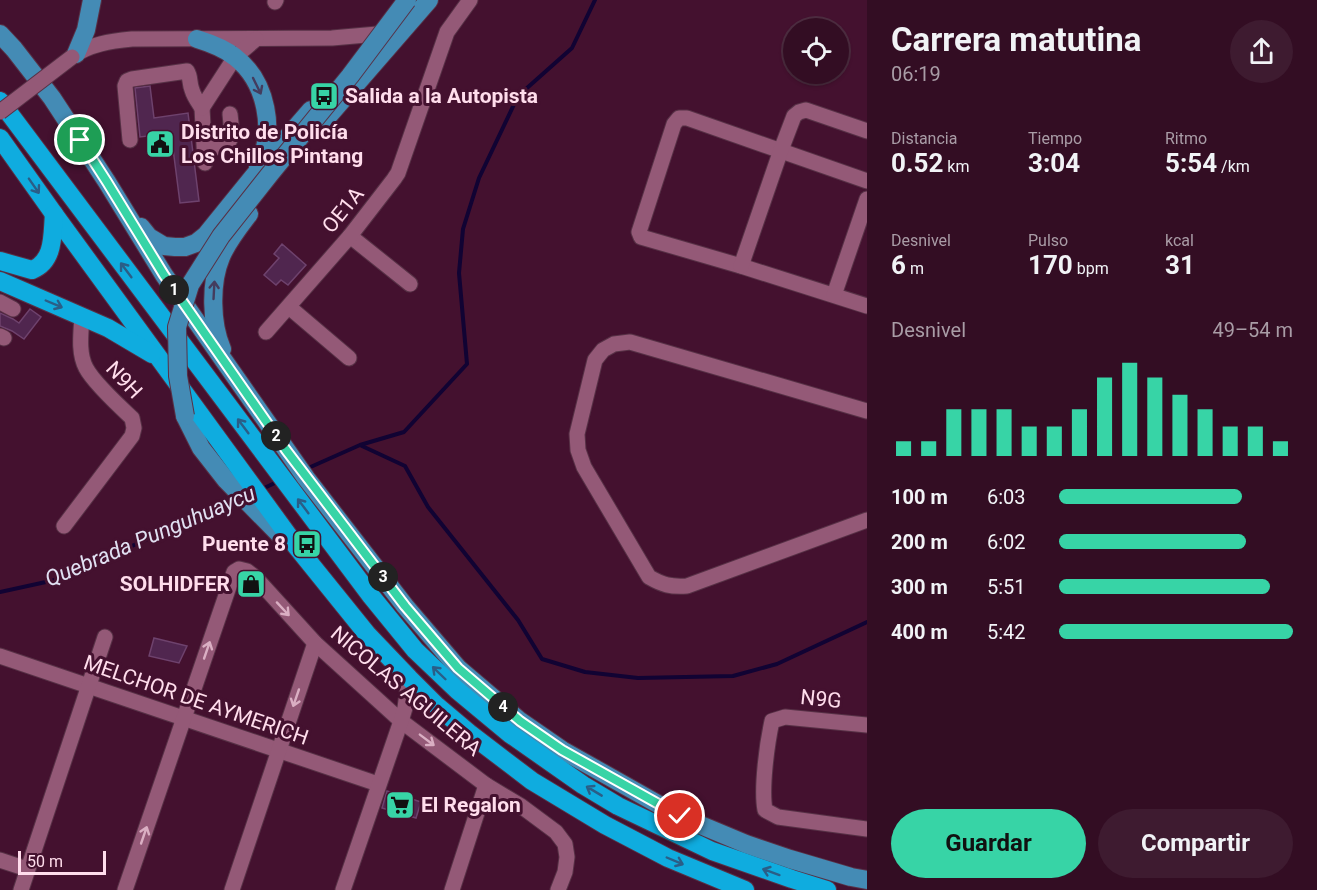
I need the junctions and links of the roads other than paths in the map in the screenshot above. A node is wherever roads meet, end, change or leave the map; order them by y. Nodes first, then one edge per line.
1 (92, 0) edge
2 (405, 0) edge
3 (429, 0) edge
4 (470, 0) edge
5 (402, 31) junction
6 (0, 34) edge
7 (374, 35) junction
8 (197, 39) junction
9 (256, 39) junction
10 (74, 55) junction
11 (235, 57) junction
12 (0, 101) edge
13 (202, 108) junction
14 (0, 112) edge
15 (230, 114) dead end
16 (867, 131) edge
17 (0, 138) edge
18 (130, 140) dead end
19 (781, 150) junction
20 (253, 177) junction
21 (867, 181) edge
22 (107, 182) junction
23 (867, 199) edge
24 (54, 214) junction
25 (350, 236) junction
26 (0, 261) edge
27 (741, 266) junction
28 (0, 281) edge
29 (410, 284) dead end
30 (834, 295) junction
31 (867, 306) edge
32 (289, 307) junction
33 (82, 316) junction
34 (266, 332) dead end
35 (159, 358) junction
36 (349, 358) dead end
37 (867, 411) edge
38 (286, 450) junction
39 (867, 520) edge
40 (64, 526) dead end
41 (335, 594) junction
42 (105, 637) dead end
43 (315, 643) junction
44 (0, 656) edge
45 (409, 678) junction
46 (88, 685) junction
47 (184, 719) junction
48 (401, 721) junction
49 (867, 725) edge
50 (279, 750) junction
51 (378, 784) junction
52 (486, 786) junction
53 (867, 828) edge
54 (0, 860) edge
55 (27, 869) junction
56 (867, 880) edge
57 (21, 890) edge
58 (125, 890) edge
59 (232, 890) edge
60 (343, 890) edge
61 (452, 890) edge
62 (558, 890) edge
63 (746, 890) edge
64 (827, 890) edge

1 - 10 main road
2 - 7 main road
2 - 41 main road, bridge
3 - 5 main road
4 - 25 street, OE1A
5 - 7 street
38 -> 5 main road
6 - 22 main road
7 - 9 street
7 - 20 main road
8 - 9 street
8 - 10 street
8 - 11 main road
9 - 11 street
10 - 14 street, bridge
11 - 13 street
11 -> 20 main road
64 -> 12 highway
13 - 15 street
13 - 18 street
16 - 19 street
17 -> 24 highway
19 - 21 street
19 - 27 street
19 - 27 street
20 - 22 main road
22 - 38 main road
23 - 30 street
24 - 26 highway
24 - 35 highway
25 - 29 street
25 - 32 street, OE1A
27 - 30 street
28 -> 33 highway
30 - 31 street
32 - 34 street, OE1A
32 - 36 street
33 - 35 highway
33 - 40 street, N9H
35 - 41 highway
37 - 39 street
38 - 56 main road
41 - 45 highway
42 - 46 street
47 -> 43 street, NICOLAS AGUILERA
43 - 48 street, NICOLAS AGUILERA
43 -> 50 street
44 - 46 street, MELCHOR DE AYMERICH
45 - 48 street
45 -> 63 highway
46 - 47 street, MELCHOR DE AYMERICH
46 - 55 street
47 - 50 street, MELCHOR DE AYMERICH
58 -> 47 street
48 - 51 street
48 -> 52 street, NICOLAS AGUILERA
49 - 53 street, N9G
50 - 51 street, MELCHOR DE AYMERICH
50 - 59 street
51 - 60 street
52 - 61 street
52 - 62 street, NICOLAS AGUILERA
54 - 55 street
55 - 57 street

